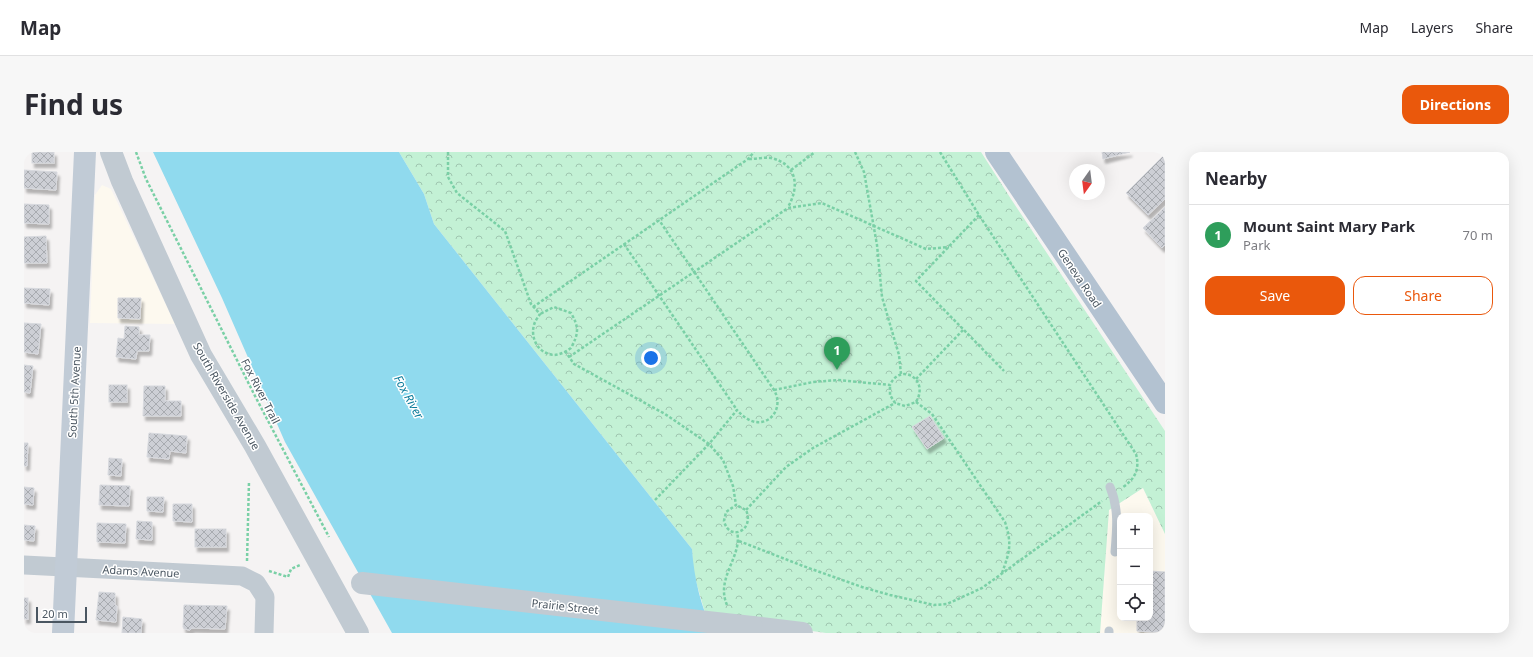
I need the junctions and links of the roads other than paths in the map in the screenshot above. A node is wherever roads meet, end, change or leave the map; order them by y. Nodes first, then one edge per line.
1 (85, 152) edge
2 (111, 152) edge
3 (996, 152) edge
4 (1161, 390) edge
5 (1111, 490) road end
6 (1115, 552) dead end
7 (24, 565) edge
8 (66, 567) junction
9 (325, 572) junction
10 (63, 633) edge
11 (264, 633) edge
12 (358, 633) edge
13 (802, 633) edge

1 - 8 main road, South 5th Avenue
2 - 9 street, South Riverside Avenue
3 - 4 main road, Geneva Road
5 - 6 lane
7 - 8 street, Adams Avenue
8 - 10 main road, South 5th Avenue
8 - 11 street, Adams Avenue
9 - 12 street, South Riverside Avenue
9 - 13 street, Prairie Street, bridge

